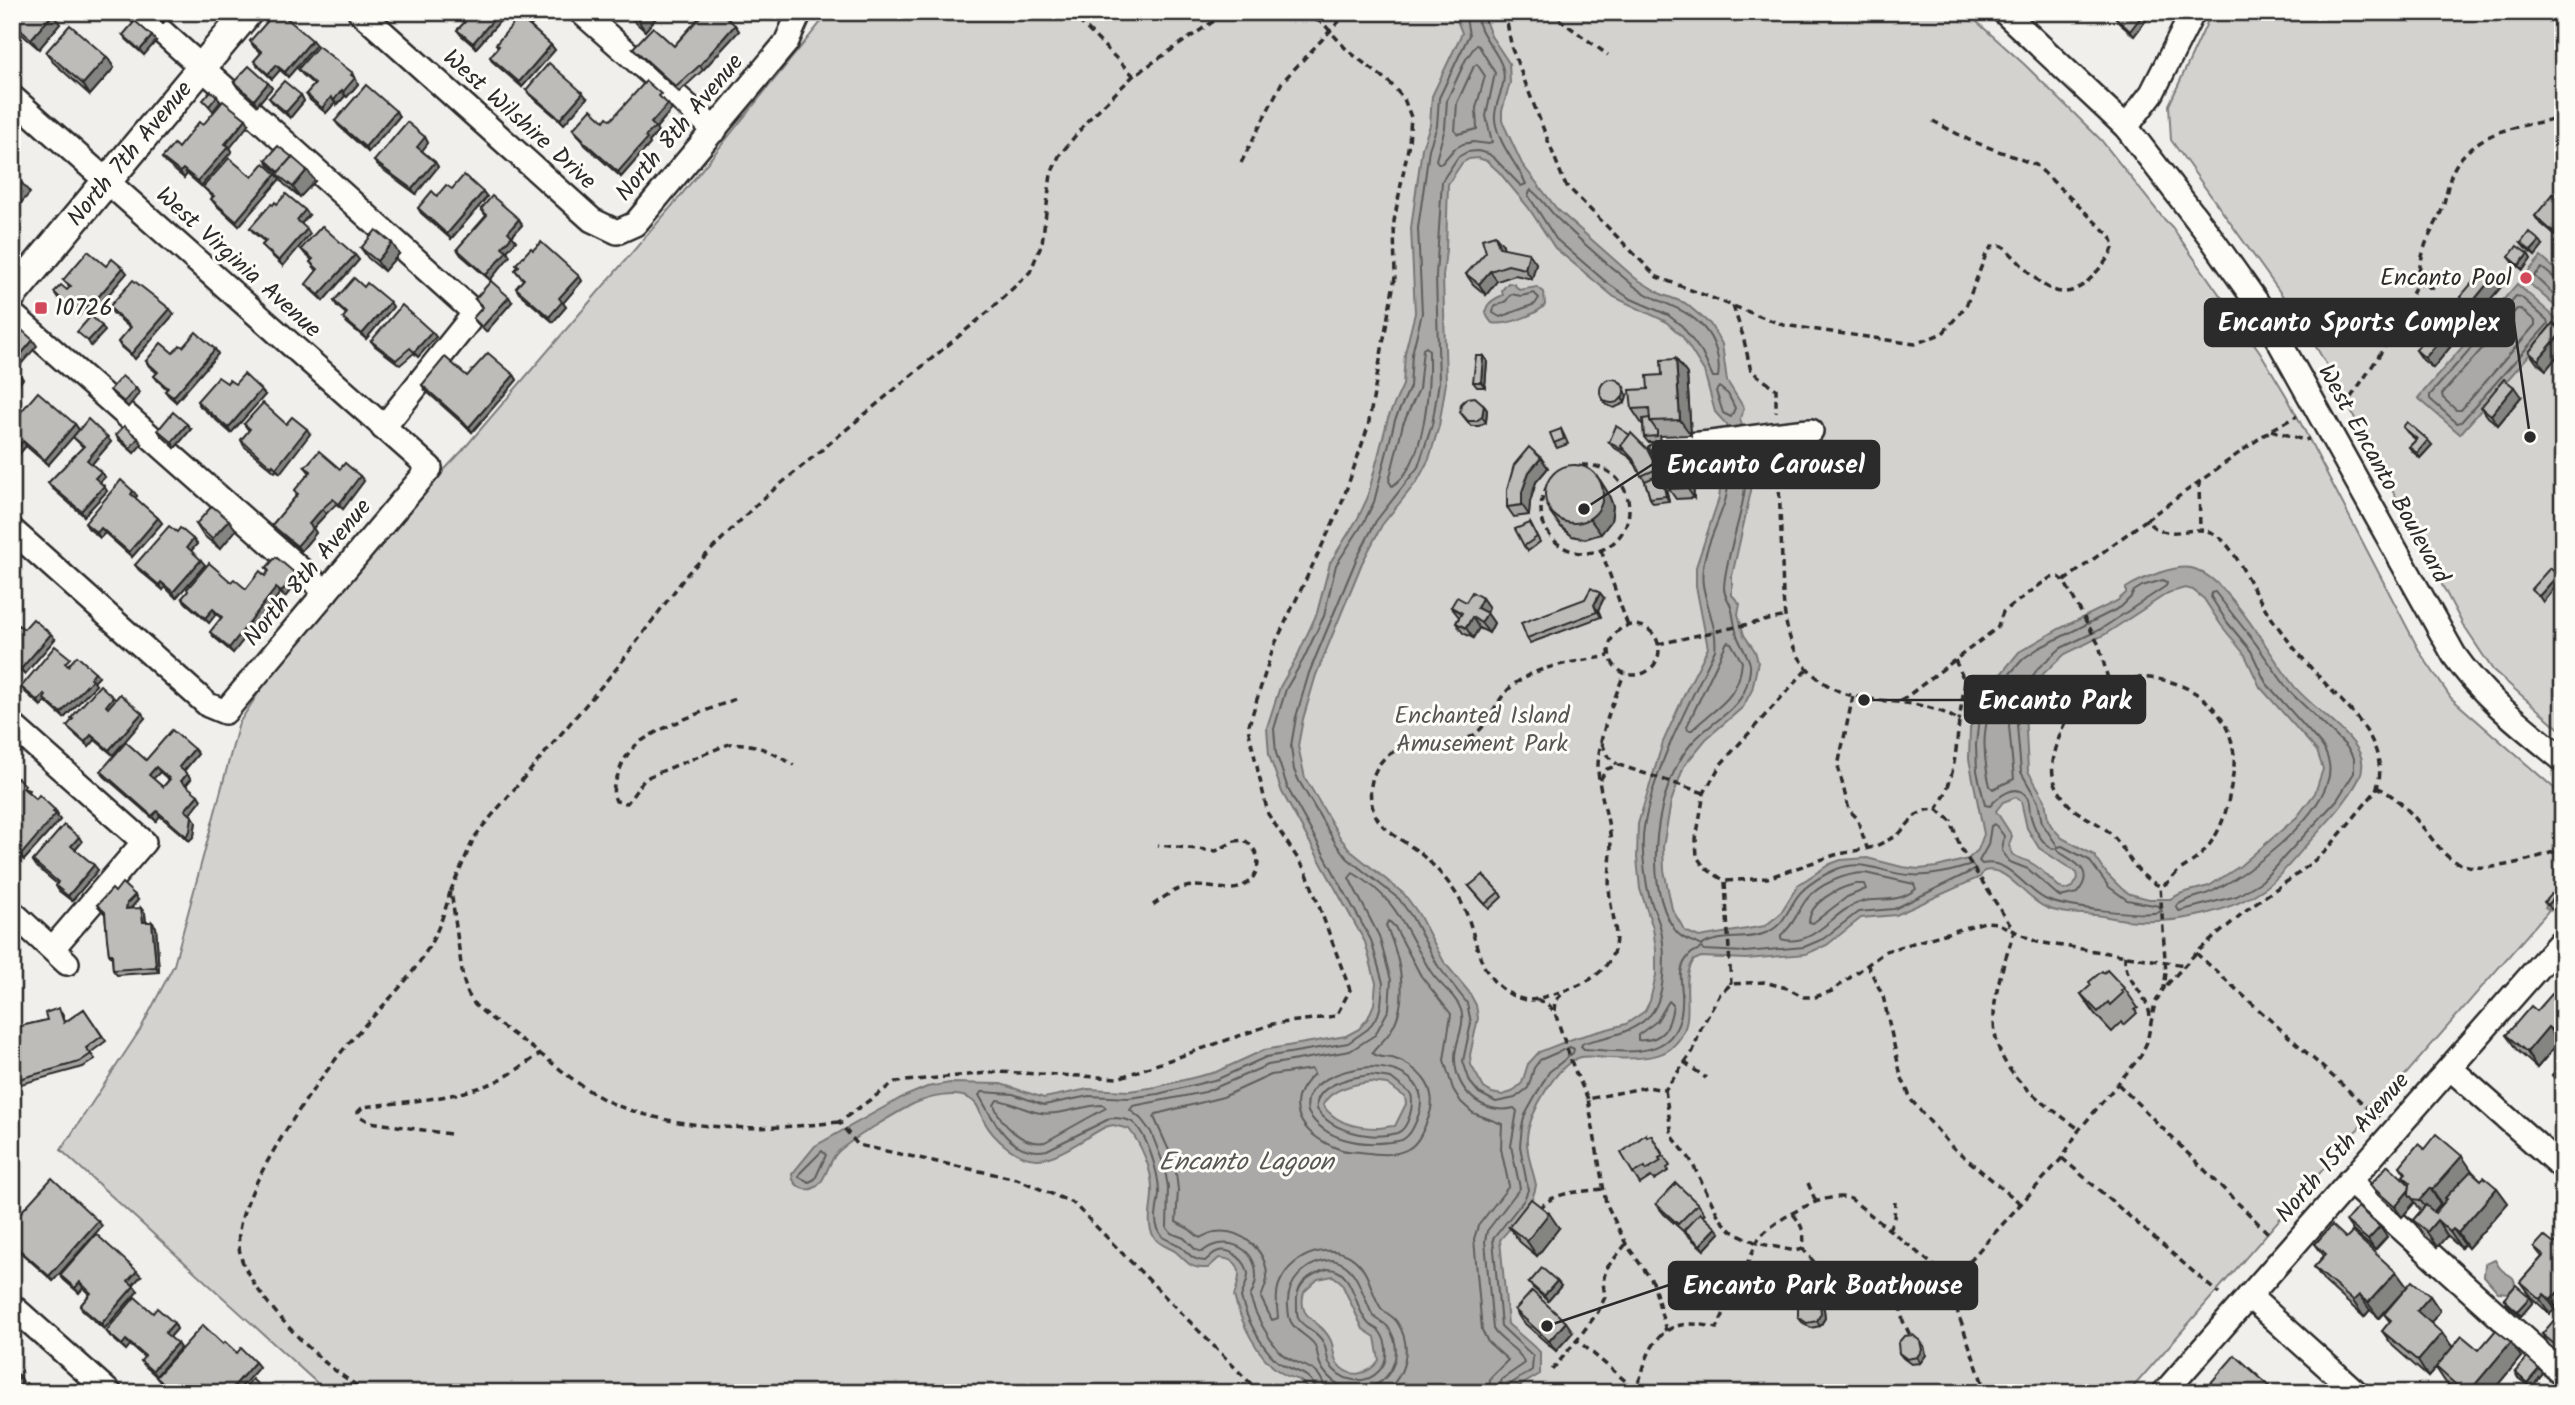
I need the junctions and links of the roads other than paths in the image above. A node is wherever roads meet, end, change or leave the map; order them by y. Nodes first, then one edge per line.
1 (141, 12) edge
2 (248, 12) edge
3 (360, 12) edge
4 (581, 12) edge
5 (2004, 12) edge
6 (2193, 12) edge
7 (797, 14) edge
8 (202, 67) junction
9 (12, 97) edge
10 (2126, 127) junction
11 (715, 130) junction
12 (108, 182) junction
13 (617, 232) joint
14 (12, 295) edge
15 (12, 314) edge
16 (383, 428) junction
17 (1811, 431) dead end
18 (1665, 446) dead end
19 (430, 468) joint
20 (12, 530) edge
21 (326, 592) junction
22 (12, 725) edge
23 (2563, 760) edge
24 (12, 912) edge
25 (2559, 952) edge
26 (2450, 1068) junction
27 (2563, 1168) edge
28 (2348, 1181) junction
29 (2249, 1296) junction
30 (12, 1306) edge
31 (2563, 1374) edge
32 (110, 1393) edge
33 (2164, 1393) edge
34 (2357, 1393) edge

1 - 8 street
2 - 8 main road, North 7th Avenue
3 - 13 street, West Wilshire Drive
4 - 11 street
5 - 10 street, West Encanto Boulevard
6 - 10 street
7 - 11 street, North 8th Avenue
8 - 12 main road, North 7th Avenue
8 - 16 street
9 - 12 street, West Virginia Avenue
10 - 23 street, West Encanto Boulevard
11 - 13 street, North 8th Avenue
12 - 14 main road, North 7th Avenue
12 - 16 street, West Virginia Avenue
15 - 21 street
16 - 19 street, West Virginia Avenue
17 - 18 street
19 - 21 street, North 8th Avenue
20 - 21 street, North 8th Avenue
22 - 24 street
25 - 26 street, North 15th Avenue
26 - 27 street
26 - 28 street, North 15th Avenue
28 - 29 street, North 15th Avenue
28 - 31 street
29 - 33 street, North 15th Avenue
29 - 34 street
30 - 32 street

